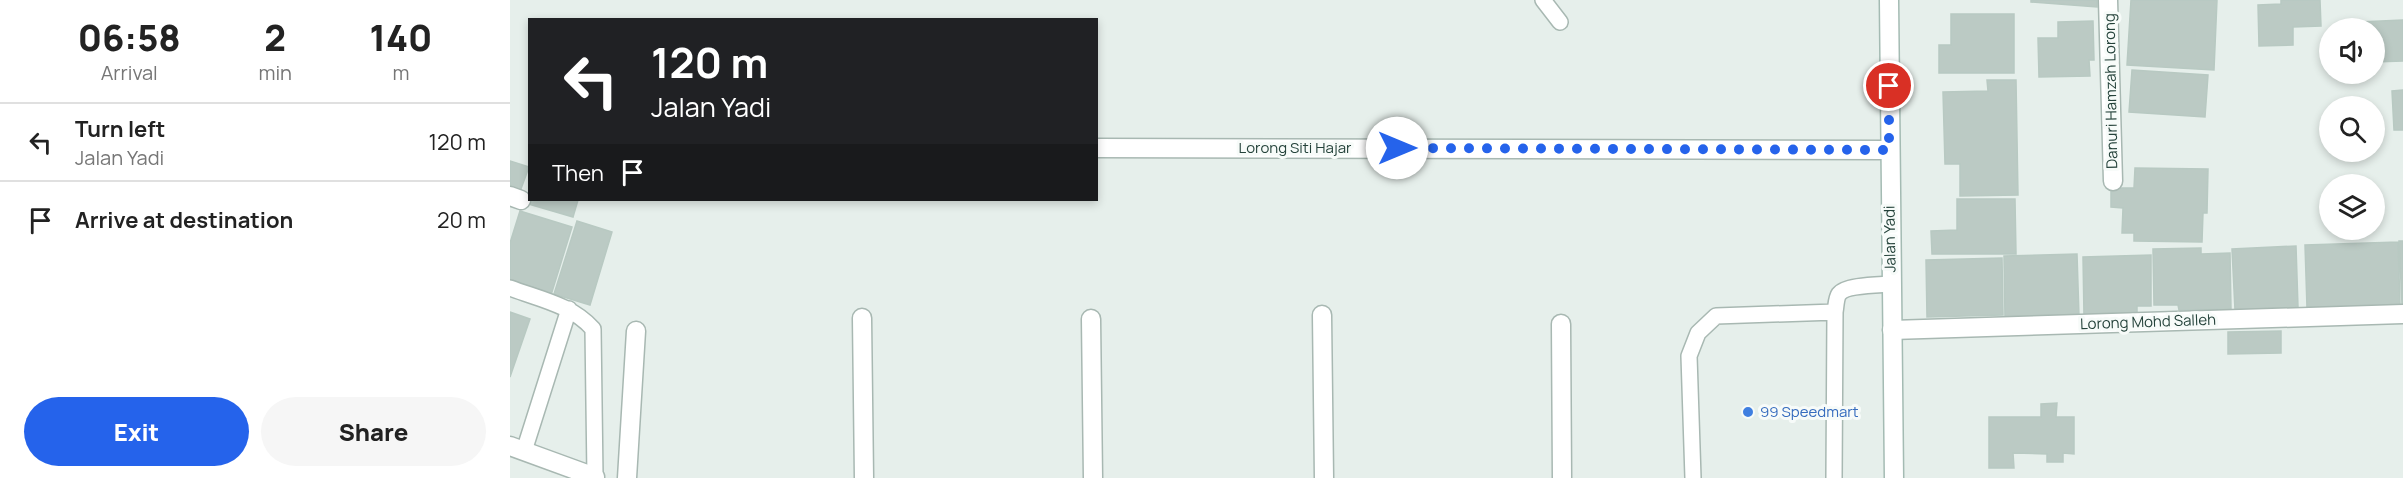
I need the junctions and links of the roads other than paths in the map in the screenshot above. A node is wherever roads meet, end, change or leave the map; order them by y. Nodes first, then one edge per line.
1 (1543, 0) edge
2 (1889, 0) edge
3 (2108, 0) edge
4 (1560, 22) dead end
5 (1098, 148) edge
6 (1889, 150) junction
7 (2113, 181) dead end
8 (1891, 284) junction
9 (510, 288) edge
10 (569, 309) junction
11 (1835, 312) junction
12 (2403, 314) edge
13 (1322, 315) dead end
14 (862, 318) dead end
15 (1091, 319) dead end
16 (1561, 324) dead end
17 (1892, 330) junction
18 (636, 332) dead end
19 (517, 449) edge
20 (595, 477) edge
21 (627, 478) edge
22 (864, 478) edge
23 (1093, 478) edge
24 (1324, 478) edge
25 (1562, 478) edge
26 (1693, 478) edge
27 (1834, 478) edge
28 (1894, 478) edge

1 - 4 lane
2 - 6 street, Jalan Yadi
3 - 7 street, Danuri Hamzah Lorong
5 - 6 street, Lorong Siti Hajar
6 - 8 street, Jalan Yadi
8 - 11 lane
8 - 17 street, Jalan Yadi
9 - 10 lane
10 - 19 lane
10 - 20 lane
11 - 26 lane
11 - 27 lane
12 - 17 street, Lorong Mohd Salleh
13 - 24 street
14 - 22 street
15 - 23 street
16 - 25 street
17 - 28 street, Jalan Yadi
18 - 21 street
19 - 20 street

